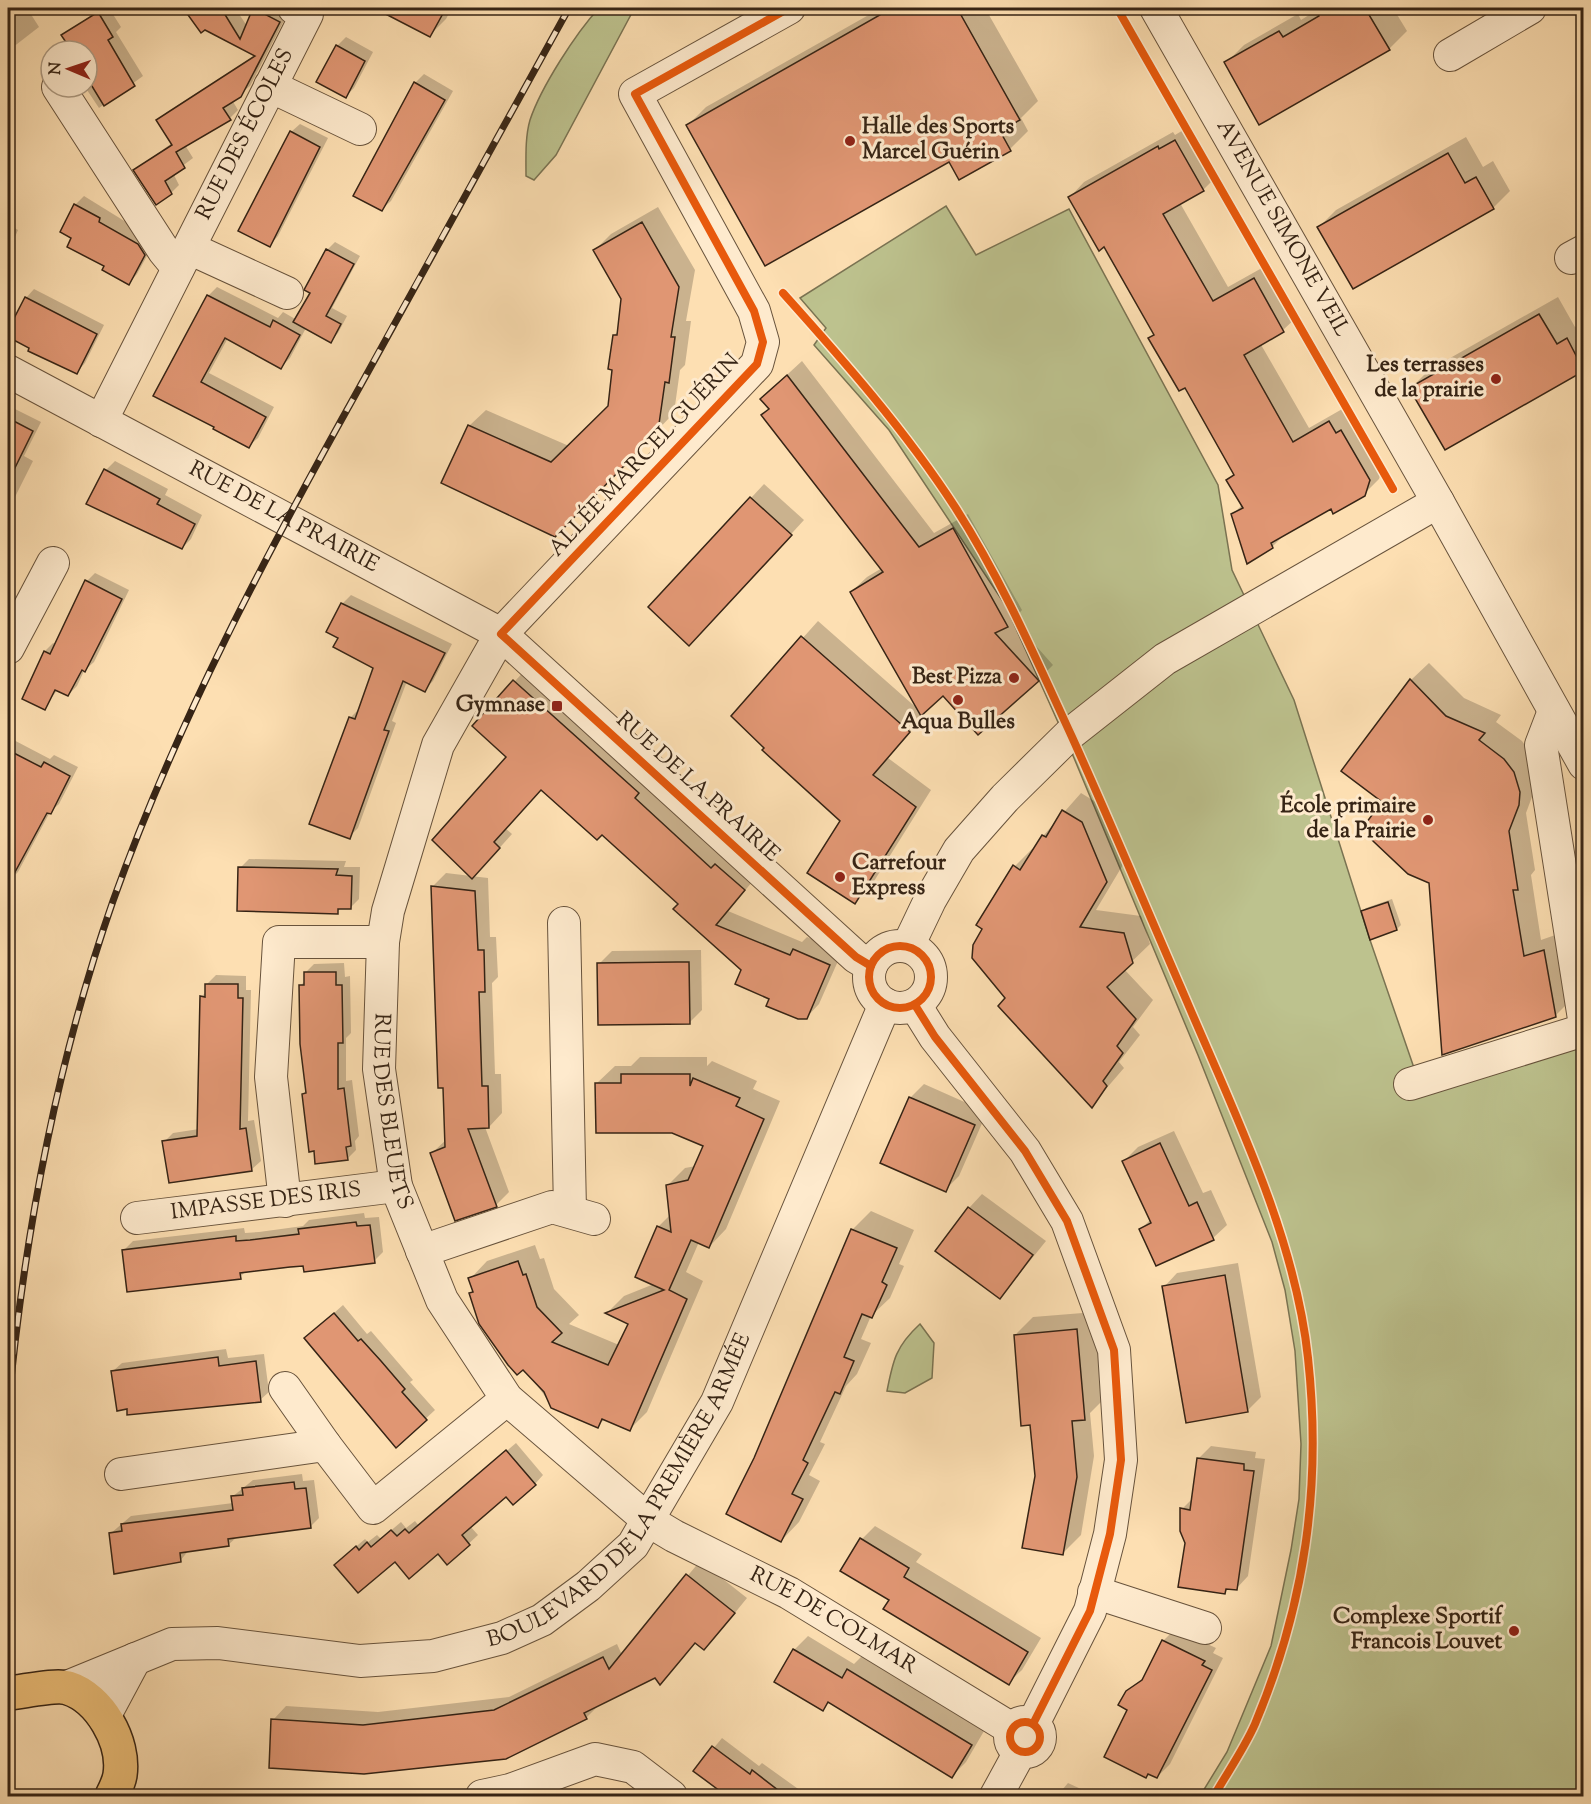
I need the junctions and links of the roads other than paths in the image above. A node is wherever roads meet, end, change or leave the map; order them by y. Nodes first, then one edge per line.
1 (294, 8) edge
2 (789, 8) edge
3 (1156, 8) edge
4 (1530, 8) edge
5 (1450, 55) dead end
6 (270, 86) junction
7 (66, 99) edge
8 (360, 129) dead end
9 (184, 258) junction
10 (287, 293) dead end
11 (8, 371) edge
12 (101, 421) junction
13 (1438, 502) junction
14 (53, 564) dead end
15 (501, 634) junction
16 (8, 648) edge
17 (1554, 711) junction
18 (1584, 764) edge
19 (564, 923) dead end
20 (383, 942) junction
21 (908, 946) junction
22 (871, 966) junction
23 (900, 1004) junction
24 (1584, 1019) edge
25 (1584, 1030) edge
26 (1410, 1083) dead end
27 (396, 1186) junction
28 (285, 1201) junction
29 (137, 1218) dead end
30 (422, 1251) junction
31 (285, 1388) dead end
32 (507, 1399) junction
33 (326, 1445) junction
34 (121, 1474) dead end
35 (650, 1521) junction
36 (1094, 1592) junction
37 (1205, 1628) dead end
38 (135, 1659) junction
39 (67, 1687) junction
40 (8, 1693) edge
41 (104, 1717) junction
42 (1022, 1735) junction
43 (112, 1797) edge
44 (482, 1797) edge
45 (671, 1797) edge
46 (996, 1797) edge

1 - 6 street, RUE DES ÉCOLES
2 - 15 street, ALLÉE MARCEL GUÉRIN
3 - 13 street, AVENUE SIMONE VEIL
4 - 5 street
6 - 8 street
6 - 9 street, RUE DES ÉCOLES
7 - 9 street
9 - 10 street
9 - 12 street, RUE DES ÉCOLES
11 - 12 street, RUE DE LA PRAIRIE
12 - 15 street, RUE DE LA PRAIRIE
13 - 17 street, AVENUE SIMONE VEIL
13 - 21 street
14 - 16 street
15 - 20 street, RUE DES BLEUETS
15 - 22 street, RUE DE LA PRAIRIE
17 - 18 street, AVENUE SIMONE VEIL
17 - 24 street
19 - 30 street
20 - 27 street, RUE DES BLEUETS
20 - 28 street
21 - 22 street
21 - 23 street
22 - 23 street
23 - 35 street, BOULEVARD DE LA PREMIÈRE ARMÉE
23 - 36 street
25 - 26 street
27 - 28 street, IMPASSE DES IRIS
27 - 30 street, RUE DES BLEUETS
28 - 29 street, IMPASSE DES IRIS
30 - 32 street, RUE DES BLEUETS
31 - 33 street
32 - 33 street
32 - 35 street, RUE DES BLEUETS
33 - 34 street
35 - 38 street, BOULEVARD DE LA PREMIÈRE ARMÉE
35 - 42 street, RUE DE COLMAR
36 - 37 street
36 - 42 street
38 - 39 street, BOULEVARD DE LA PREMIÈRE ARMÉE
38 - 41 street
39 - 40 main road
39 - 41 main road
41 - 43 main road
42 - 46 street
44 - 45 street

